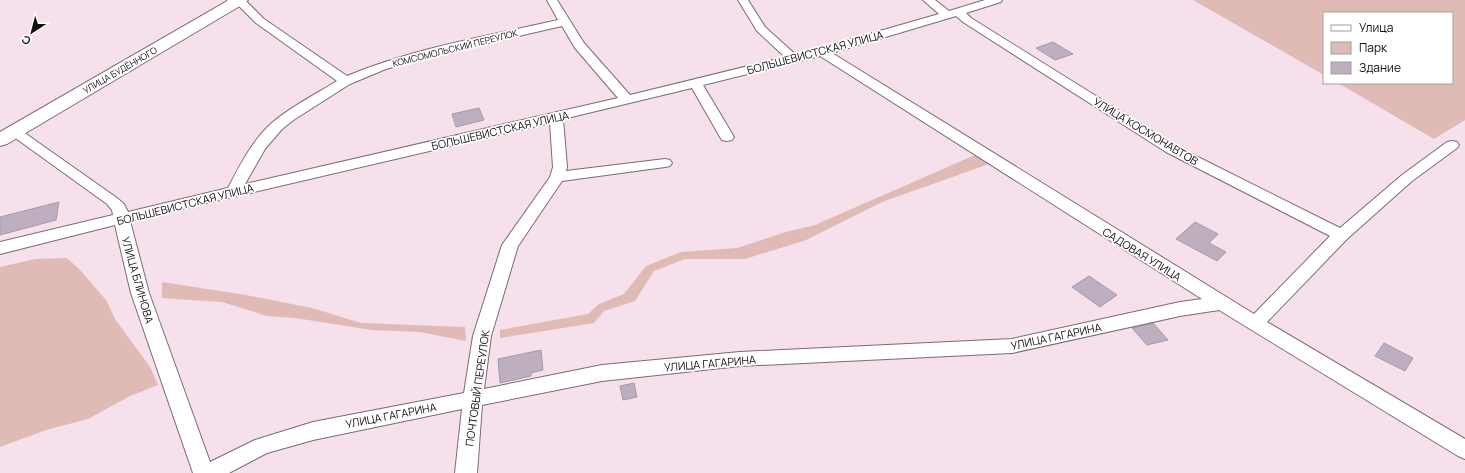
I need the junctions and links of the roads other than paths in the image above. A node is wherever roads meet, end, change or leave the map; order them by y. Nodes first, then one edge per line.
1 (552, 0) edge
2 (742, 0) edge
3 (928, 0) edge
4 (997, 0) edge
5 (236, 1) edge
6 (954, 13) junction
7 (566, 22) junction
8 (822, 52) junction
9 (794, 59) junction
10 (346, 81) junction
11 (696, 83) junction
12 (627, 100) junction
13 (556, 117) junction
14 (7, 136) edge
15 (727, 137) dead end
16 (1452, 145) dead end
17 (665, 163) dead end
18 (557, 178) junction
19 (234, 191) junction
20 (121, 220) junction
21 (1341, 235) junction
22 (0, 248) edge
23 (1221, 303) junction
24 (1255, 324) junction
25 (473, 398) junction
26 (1465, 450) edge
27 (204, 473) edge
28 (209, 473) edge
29 (466, 473) edge

1 - 7 street
2 - 9 street
3 - 6 street, УЛИЦА КОСМОНАВТОВ
4 - 6 street, БОЛЬШЕВИСТСКАЯ УЛИЦА
5 - 10 street
5 - 14 main road, УЛИЦА БУДЁННОГО
6 - 8 street, БОЛЬШЕВИСТСКАЯ УЛИЦА
6 - 21 street, УЛИЦА КОСМОНАВТОВ
7 - 10 street, КОМСОМОЛЬСКИЙ ПЕРЕУЛОК
7 - 12 street
8 - 9 street, БОЛЬШЕВИСТСКАЯ УЛИЦА
8 - 23 street, САДОВАЯ УЛИЦА
9 - 11 street, БОЛЬШЕВИСТСКАЯ УЛИЦА
10 - 19 street, КОМСОМОЛЬСКИЙ ПЕРЕУЛОК
11 - 12 street, БОЛЬШЕВИСТСКАЯ УЛИЦА
11 - 15 street
12 - 13 street, БОЛЬШЕВИСТСКАЯ УЛИЦА
13 - 18 street, ПОЧТОВЫЙ ПЕРЕУЛОК
13 - 19 street, БОЛЬШЕВИСТСКАЯ УЛИЦА
14 - 20 street, УЛИЦА БЛИНОВА
16 - 21 street
17 - 18 street
18 - 25 street, ПОЧТОВЫЙ ПЕРЕУЛОК
19 - 20 street, БОЛЬШЕВИСТСКАЯ УЛИЦА
20 - 22 street, БОЛЬШЕВИСТСКАЯ УЛИЦА
20 - 27 street, УЛИЦА БЛИНОВА
21 - 24 street
23 - 24 street, САДОВАЯ УЛИЦА
23 - 25 street, УЛИЦА ГАГАРИНА
24 - 26 street, САДОВАЯ УЛИЦА
25 - 28 street, УЛИЦА ГАГАРИНА
25 - 29 street, ПОЧТОВЫЙ ПЕРЕУЛОК

